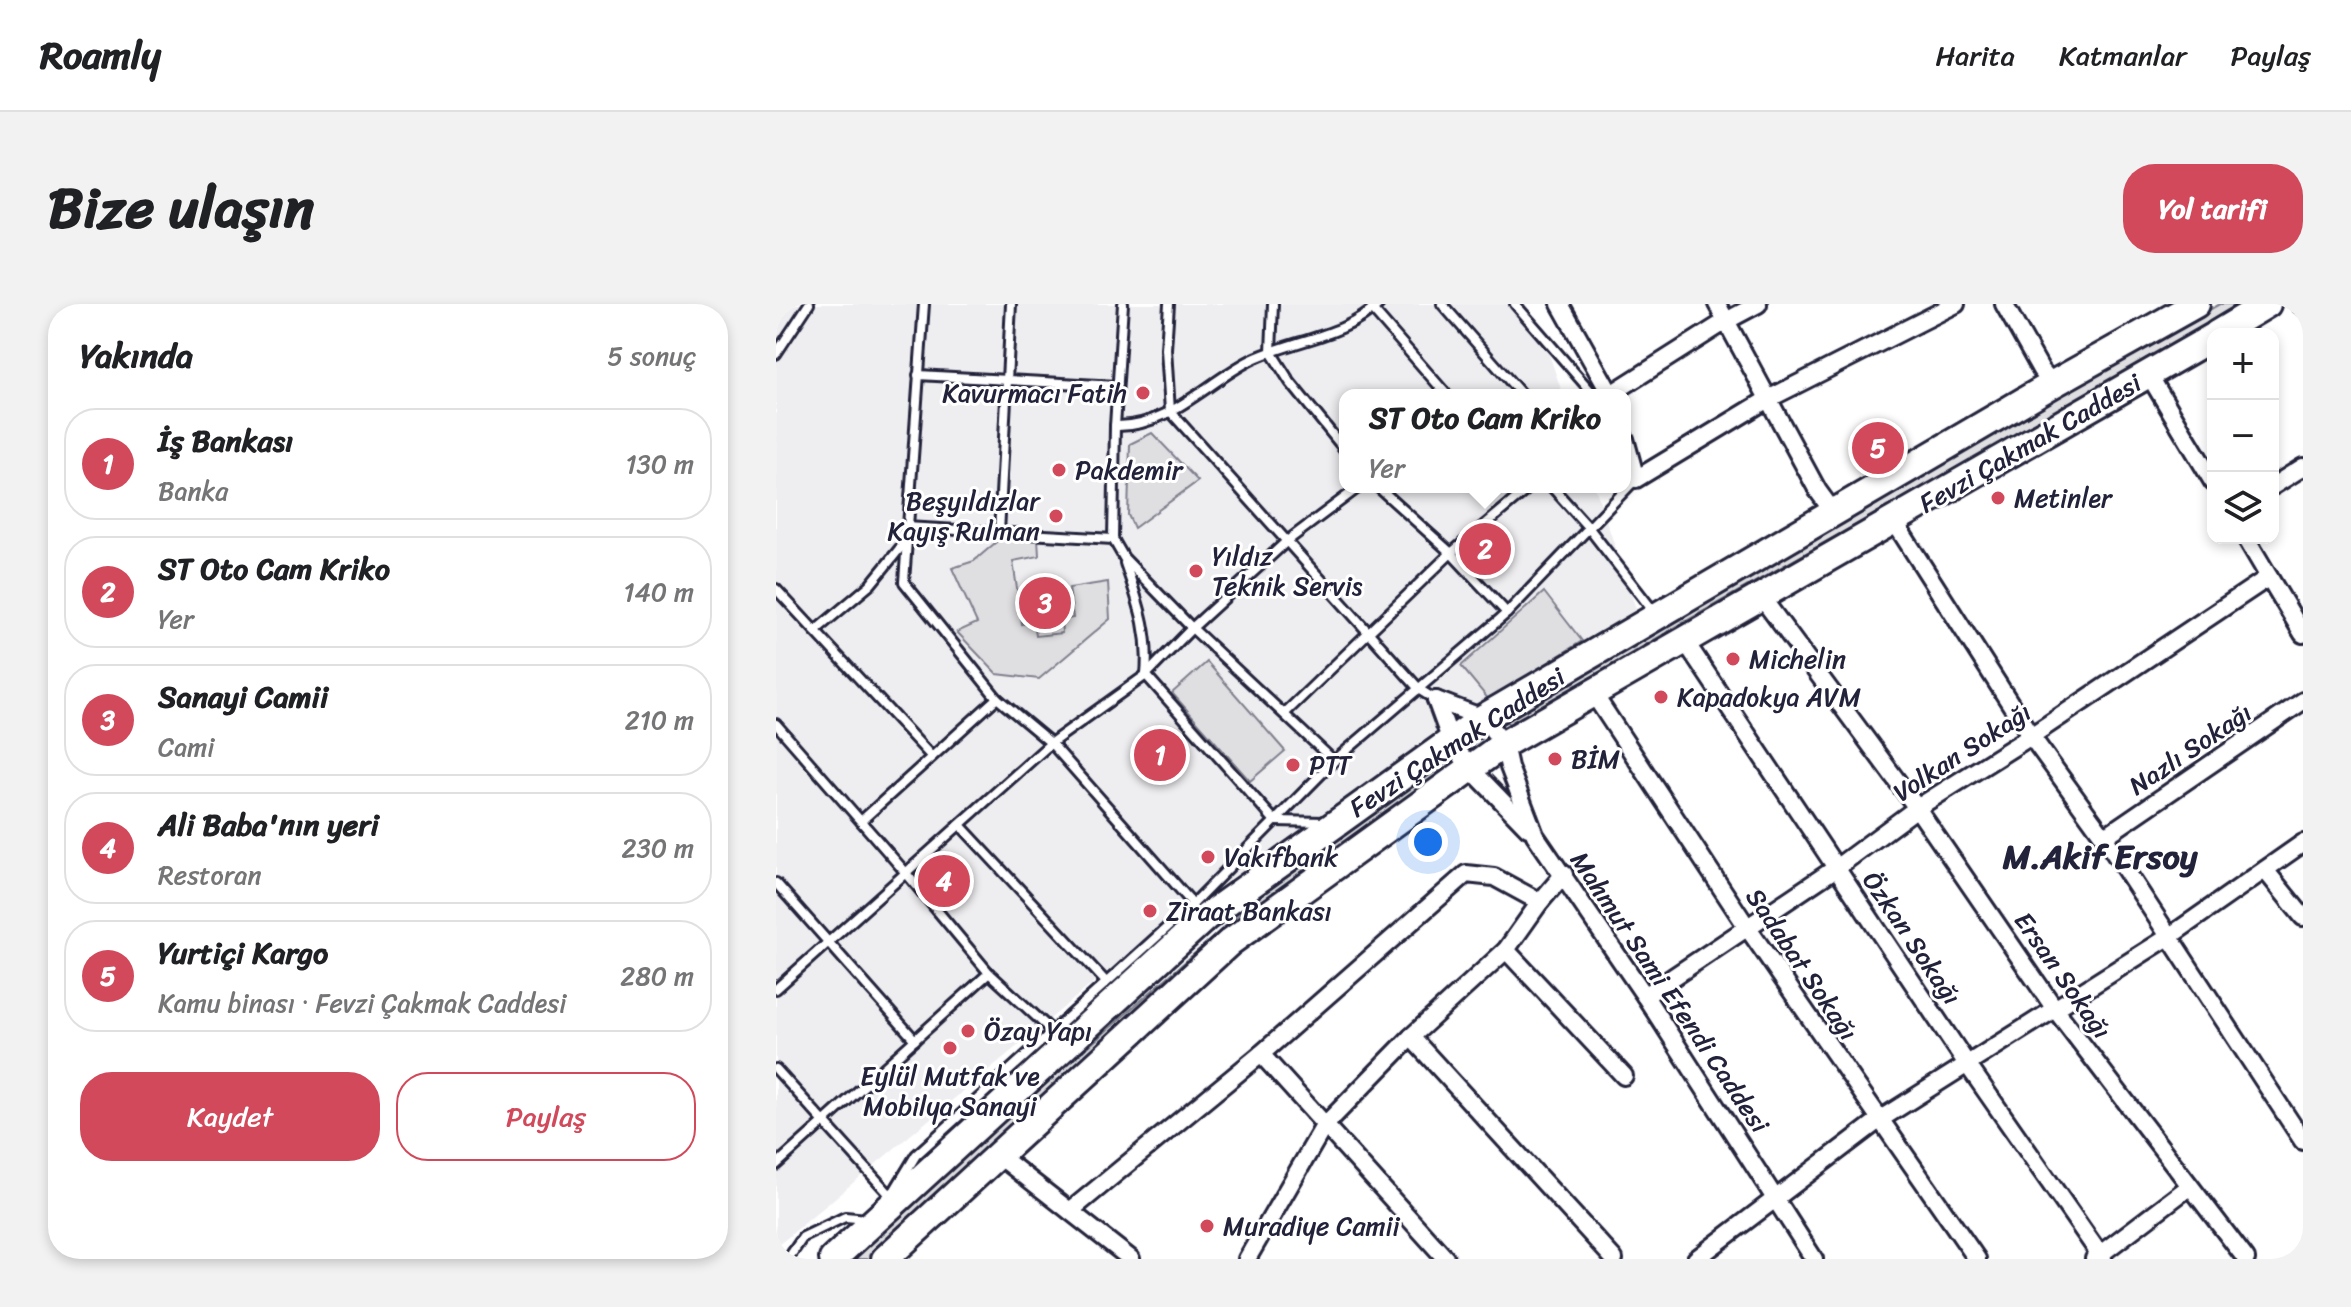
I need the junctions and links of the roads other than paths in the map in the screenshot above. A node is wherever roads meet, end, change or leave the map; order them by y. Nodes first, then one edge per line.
1 (809, 304) edge
2 (924, 304) edge
3 (1011, 304) edge
4 (1123, 304) edge
5 (1169, 304) edge
6 (1273, 304) edge
7 (1379, 304) edge
8 (1442, 304) edge
9 (1515, 304) edge
10 (1560, 304) edge
11 (1717, 304) edge
12 (1758, 304) edge
13 (1956, 304) edge
14 (2004, 304) edge
15 (2196, 304) edge
16 (2267, 304) edge
17 (1372, 308) edge
18 (1726, 321) junction
19 (2227, 328) edge
20 (2207, 340) edge
21 (1271, 352) junction
22 (776, 354) edge
23 (918, 375) junction
24 (2149, 375) junction
25 (1007, 380) junction
26 (2053, 384) junction
27 (1117, 386) junction
28 (1442, 389) edge
29 (1517, 389) edge
30 (1589, 389) edge
31 (1608, 389) edge
32 (1619, 389) edge
33 (1768, 399) junction
34 (1170, 411) junction
35 (1115, 426) junction
36 (1339, 443) edge
37 (1631, 461) edge
38 (2303, 467) edge
39 (2207, 472) edge
40 (1636, 479) junction
41 (2279, 482) edge
42 (1631, 484) edge
43 (1351, 493) edge
44 (1385, 493) edge
45 (1523, 493) edge
46 (1557, 493) edge
47 (1622, 493) edge
48 (1834, 513) junction
49 (1894, 521) junction
50 (906, 527) junction
51 (1588, 527) junction
52 (999, 533) junction
53 (1113, 539) junction
54 (1287, 541) junction
55 (905, 542) junction
56 (2250, 544) edge
57 (1451, 553) junction
58 (1124, 558) junction
59 (2269, 577) junction
60 (776, 589) edge
61 (1762, 598) junction
62 (1507, 613) junction
63 (1657, 616) junction
64 (1192, 628) junction
65 (815, 631) junction
66 (1369, 632) junction
67 (2303, 634) edge
68 (1685, 641) junction
69 (1146, 675) junction
70 (1420, 690) junction
71 (1593, 693) junction
72 (997, 698) junction
73 (1436, 700) junction
74 (2303, 701) edge
75 (1285, 713) junction
76 (1483, 718) junction
77 (776, 724) edge
78 (2031, 736) junction
79 (1451, 741) junction
80 (1051, 743) junction
81 (1504, 744) junction
82 (931, 756) junction
83 (1334, 761) junction
84 (1471, 769) junction
85 (1917, 808) junction
86 (861, 821) junction
87 (1275, 821) junction
88 (1336, 822) junction
89 (960, 825) junction
90 (1535, 835) junction
91 (2104, 837) junction
92 (2303, 843) edge
93 (1836, 868) junction
94 (2265, 870) junction
95 (906, 873) junction
96 (1564, 874) junction
97 (776, 883) edge
98 (1540, 902) junction
99 (1193, 904) junction
100 (2303, 917) edge
101 (1747, 927) junction
102 (2170, 936) junction
103 (829, 941) junction
104 (1506, 950) junction
105 (989, 973) junction
106 (1106, 982) junction
107 (776, 989) edge
108 (1645, 996) junction
109 (2055, 1009) junction
110 (1052, 1031) junction
111 (1411, 1037) junction
112 (915, 1040) junction
113 (1261, 1054) junction
114 (1967, 1064) junction
115 (776, 1069) edge
116 (1624, 1076) dead end
117 (1879, 1120) junction
118 (824, 1122) junction
119 (1324, 1126) junction
120 (2303, 1141) edge
121 (997, 1154) junction
122 (776, 1165) edge
123 (2189, 1187) junction
124 (891, 1196) junction
125 (1776, 1197) junction
126 (1070, 1211) junction
127 (876, 1219) junction
128 (1251, 1252) edge
129 (2099, 1258) edge
130 (788, 1259) edge
131 (833, 1259) edge
132 (885, 1259) edge
133 (1131, 1259) edge
134 (1268, 1259) edge
135 (1446, 1259) edge
136 (1614, 1259) edge
137 (1696, 1259) edge
138 (1814, 1259) edge
139 (1977, 1259) edge
140 (2246, 1259) edge

1 - 22 lane
2 - 23 lane
3 - 25 lane
4 - 27 lane
5 - 34 lane
6 - 21 lane
7 - 17 lane
8 - 29 lane
9 - 30 lane
10 - 31 street
11 - 18 street
12 - 18 street
13 - 33 street
14 - 26 street
15 - 26 main road, Fevzi Çakmak Caddesi
16 - 19 main road, Fevzi Çakmak Caddesi
17 - 21 lane
17 - 28 lane
18 - 32 street
18 - 33 street
20 - 24 main road, Fevzi Çakmak Caddesi
21 - 34 lane
21 - 36 lane
23 - 25 lane
23 - 50 lane
24 - 39 street
24 - 49 main road, Fevzi Çakmak Caddesi
25 - 27 lane
25 - 52 lane
26 - 48 main road, Fevzi Çakmak Caddesi
27 - 35 lane
33 - 40 street
33 - 48 street
34 - 35 lane
34 - 54 lane
35 - 53 lane
37 - 40 street
38 - 41 street
40 - 42 lane
43 - 54 lane
44 - 57 lane
45 - 57 lane
46 - 51 lane
47 - 51 lane
48 - 63 main road, Fevzi Çakmak Caddesi
49 - 61 main road, Fevzi Çakmak Caddesi
49 - 78 street
50 - 52 lane
50 - 55 lane
51 - 62 lane
51 - 63 lane
52 - 53 lane
53 - 58 lane
54 - 64 lane
54 - 66 lane
55 - 65 lane
55 - 72 lane
56 - 59 street
57 - 62 lane
57 - 66 lane
58 - 64 lane
58 - 69 lane
59 - 67 street
59 - 78 street, Volkan Sokağı
60 - 65 lane
61 - 68 main road, Fevzi Çakmak Caddesi
61 - 85 street, Ersan Sokağı
62 - 70 lane
63 - 76 main road, Fevzi Çakmak Caddesi
64 - 69 lane
64 - 75 lane
65 - 82 lane
66 - 70 lane
66 - 75 lane
68 - 71 main road, Fevzi Çakmak Caddesi
68 - 93 street, Özkan Sokağı
69 - 80 lane
69 - 87 lane
70 - 73 lane
70 - 83 lane
71 - 81 main road, Fevzi Çakmak Caddesi
71 - 101 street, Sadabat Sokağı
72 - 80 lane
72 - 82 lane
73 - 76 street
73 - 79 street
74 - 91 street, Nazlı Sokağı
75 - 83 lane
76 - 79 main road, Fevzi Çakmak Caddesi
76 - 81 street
77 - 86 lane
78 - 85 street, Volkan Sokağı
78 - 91 street
79 - 84 street
79 - 88 main road, Fevzi Çakmak Caddesi
80 - 89 lane
80 - 99 lane
81 - 84 main road, Fevzi Çakmak Caddesi
81 - 90 street, Mahmut Sami Efendi Caddesi
82 - 86 lane
83 - 87 lane
84 - 90 street
84 - 121 main road, Fevzi Çakmak Caddesi
85 - 93 street, Volkan Sokağı
85 - 109 street, Ersan Sokağı
86 - 95 lane
87 - 88 lane
87 - 99 lane
88 - 127 main road, Fevzi Çakmak Caddesi
89 - 95 lane
89 - 106 lane
90 - 96 street, Mahmut Sami Efendi Caddesi
91 - 102 street
92 - 94 street
93 - 101 street, Volkan Sokağı
93 - 114 street, Özkan Sokağı
94 - 100 street
94 - 102 street
95 - 103 lane
95 - 105 lane
96 - 98 street
96 - 108 street, Mahmut Sami Efendi Caddesi
97 - 103 lane
98 - 104 street
98 - 113 street
99 - 106 lane
101 - 108 street, Volkan Sokağı
101 - 117 street, Sadabat Sokağı
102 - 109 street
102 - 120 street
103 - 107 lane
103 - 112 lane
104 - 111 street
104 - 116 street
105 - 110 lane
105 - 112 lane
106 - 110 lane
108 - 125 street, Mahmut Sami Efendi Caddesi
109 - 114 street
109 - 123 street, Ersan Sokağı
110 - 124 lane
111 - 119 street
111 - 136 street
112 - 118 lane
113 - 119 street
113 - 126 street
114 - 117 street
114 - 129 street, Özkan Sokağı
115 - 118 lane
117 - 125 street
117 - 139 street, Sadabat Sokağı
118 - 122 lane
118 - 124 lane
119 - 128 street
119 - 135 street
121 - 126 street
121 - 132 main road, Fevzi Çakmak Caddesi
123 - 129 street
123 - 140 street, Ersan Sokağı
124 - 127 lane
125 - 137 street
125 - 138 street, Mahmut Sami Efendi Caddesi
126 - 133 street
127 - 130 lane
127 - 131 main road, Fevzi Çakmak Caddesi
128 - 134 street

